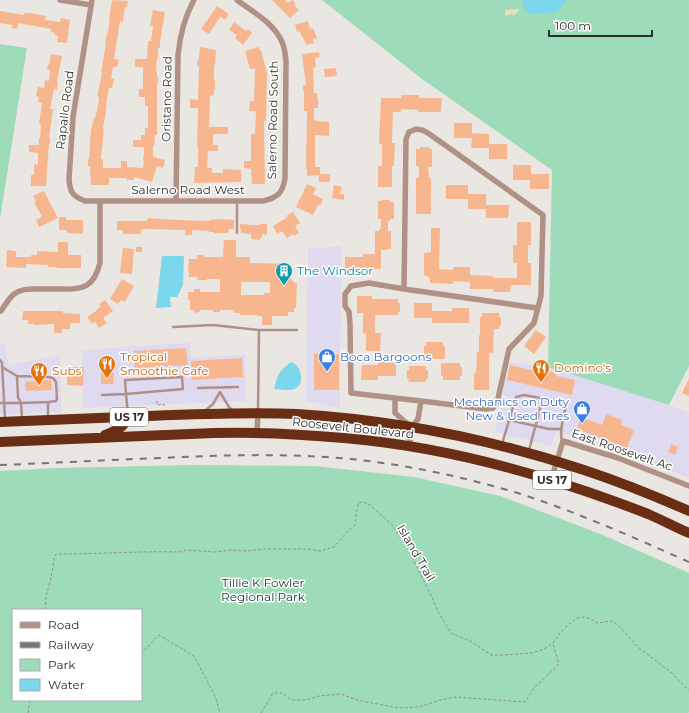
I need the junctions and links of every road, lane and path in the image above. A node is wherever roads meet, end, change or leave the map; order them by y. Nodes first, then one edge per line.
1 (60, 0) edge
2 (194, 0) edge
3 (237, 0) edge
4 (91, 2) edge
5 (275, 197) joint
6 (100, 201) junction
7 (176, 201) junction
8 (236, 201) junction
9 (237, 233) dead end
10 (404, 289) junction
11 (538, 308) junction
12 (1, 311) dead end
13 (173, 327) dead end
14 (259, 330) junction
15 (297, 330) dead end
16 (0, 360) edge
17 (2, 367) junction
18 (17, 376) junction
19 (220, 387) junction
20 (238, 387) dead end
21 (198, 388) dead end
22 (220, 392) junction
23 (126, 394) junction
24 (102, 395) dead end
25 (395, 398) junction
26 (542, 398) junction
27 (421, 400) junction
28 (157, 401) dead end
29 (4, 402) junction
30 (49, 402) junction
31 (0, 403) edge
32 (21, 403) junction
33 (164, 406) dead end
34 (236, 413) junction
35 (258, 413) junction
36 (202, 414) junction
37 (128, 417) junction
38 (49, 420) junction
39 (509, 420) junction
40 (23, 421) junction
41 (3, 422) edge
42 (535, 426) junction
43 (412, 427) junction
44 (561, 429) junction
45 (257, 433) junction
46 (97, 438) junction
47 (562, 441) junction
48 (0, 442) edge
49 (501, 446) junction
50 (409, 447) junction
51 (528, 453) junction
52 (557, 461) junction
53 (551, 480) junction
54 (689, 486) edge
55 (689, 511) edge
56 (689, 533) edge
57 (44, 609) edge
58 (553, 643) junction
59 (142, 653) edge
60 (689, 690) edge
61 (30, 701) edge
62 (28, 713) edge
63 (220, 713) edge
64 (261, 713) edge

1 - 4 street
2 - 7 street, Oristano Road
3 - 5 street, Salerno Road South
4 - 6 street, Rapallo Road
5 - 8 street, Salerno Road West
6 - 7 street, Salerno Road West
6 - 12 street
7 - 8 street, Salerno Road West
8 - 9 lane
10 - 11 street
10 - 11 street
10 - 25 street
11 - 27 street
13 - 14 lane
14 - 15 lane
14 - 35 lane
16 - 17 lane
17 - 18 lane
17 - 29 lane
18 - 30 lane
18 - 32 lane
19 - 20 lane
19 - 21 lane
19 - 22 lane
22 - 34 lane
22 - 36 lane
23 - 23 lane
23 - 24 lane
23 - 37 lane
25 - 27 street
25 - 43 street
26 - 39 lane
26 - 42 lane
26 - 44 lane
27 - 43 street
28 - 33 path
29 - 31 lane
29 - 32 lane
29 - 41 lane
30 - 32 lane
30 - 38 lane
32 - 40 lane
34 - 35 highway, Roosevelt Boulevard / US 17
34 - 36 highway, Roosevelt Boulevard / US 17
35 - 43 highway, Roosevelt Boulevard / US 17
35 - 45 street
36 - 37 highway, Roosevelt Boulevard / US 17
37 - 38 highway, Roosevelt Boulevard / US 17
37 - 46 highway
38 - 40 highway, Roosevelt Boulevard / US 17
39 - 42 lane
39 - 49 lane
40 - 41 highway, Roosevelt Boulevard / US 17
42 - 44 lane
42 - 51 lane
43 - 49 highway, Roosevelt Boulevard / US 17
43 - 50 street
44 - 47 lane
45 - 46 highway, Roosevelt Boulevard / US 17
45 - 50 highway, Roosevelt Boulevard / US 17
46 - 48 highway, Roosevelt Boulevard / US 17
47 - 52 street, East Roosevelt Ac
47 - 54 street, East Roosevelt Ac
49 - 51 highway, Roosevelt Boulevard / US 17
50 - 53 highway, Roosevelt Boulevard / US 17
51 - 52 highway, Roosevelt Boulevard / US 17
52 - 53 street, East Roosevelt Ac
52 - 55 highway, Roosevelt Boulevard / US 17
53 - 56 highway, Roosevelt Boulevard / US 17
57 - 58 path, Island Trail
58 - 60 path, Island Trail
58 - 64 path
59 - 63 path
61 - 62 path

